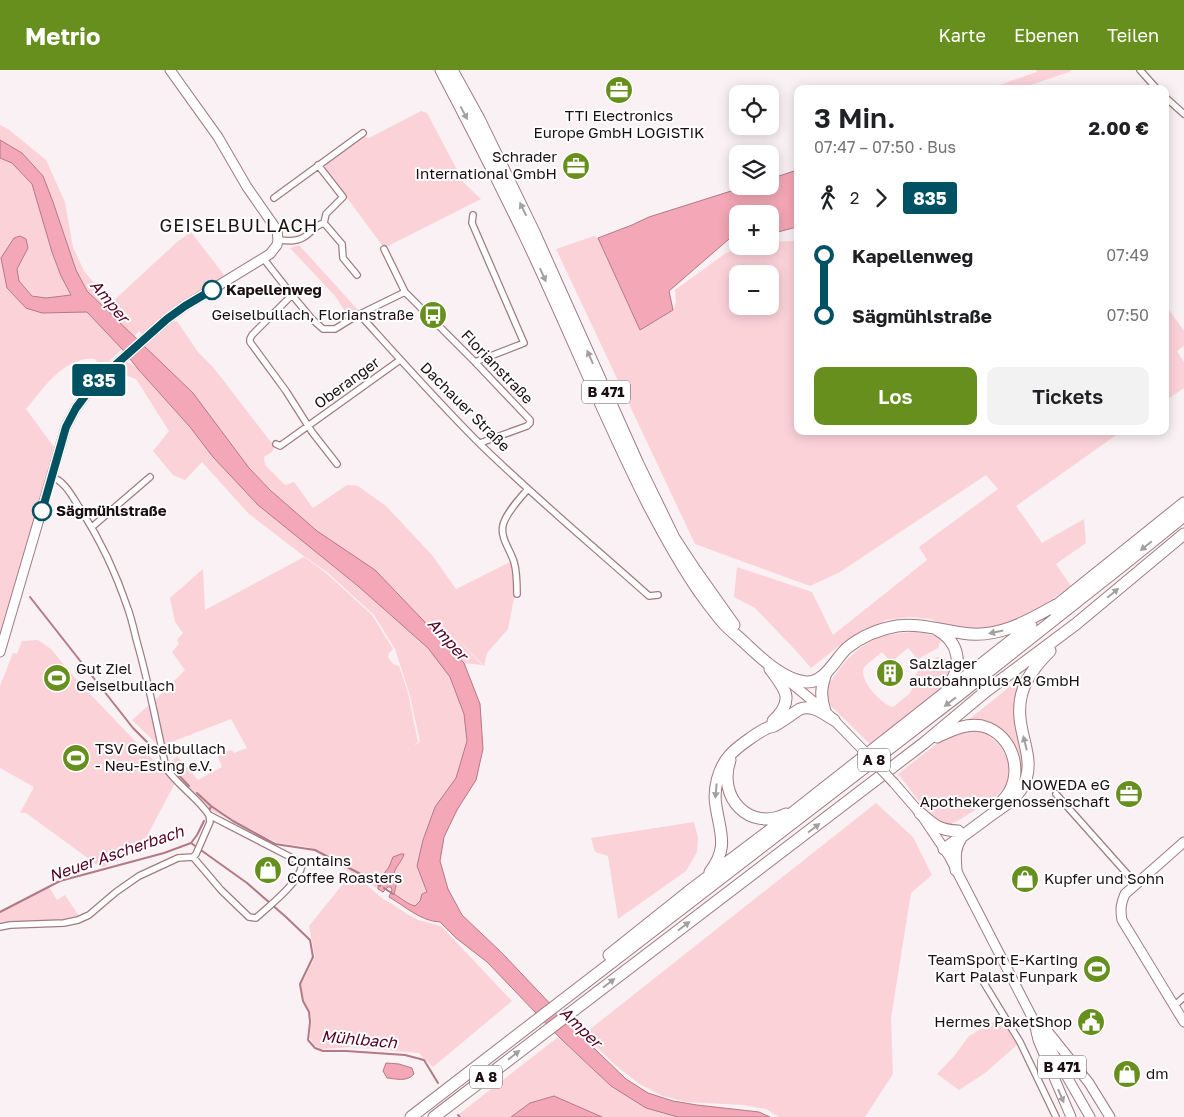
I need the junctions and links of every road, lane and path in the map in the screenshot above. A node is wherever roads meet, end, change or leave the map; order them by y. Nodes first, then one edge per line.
1 (170, 70) edge
2 (441, 70) edge
3 (452, 70) edge
4 (1140, 70) edge
5 (1153, 85) edge
6 (1169, 101) edge
7 (1184, 114) edge
8 (363, 133) dead end
9 (318, 165) junction
10 (274, 198) dead end
11 (473, 215) dead end
12 (324, 223) junction
13 (278, 240) junction
14 (384, 249) dead end
15 (263, 258) junction
16 (357, 275) dead end
17 (405, 292) junction
18 (292, 295) junction
19 (360, 315) junction
20 (400, 360) junction
21 (475, 362) junction
22 (309, 426) junction
23 (276, 444) dead end
24 (480, 444) junction
25 (337, 464) dead end
26 (51, 477) junction
27 (150, 477) dead end
28 (528, 488) junction
29 (1184, 503) edge
30 (1184, 516) edge
31 (92, 527) junction
32 (1184, 534) edge
33 (517, 594) dead end
34 (658, 595) dead end
35 (1056, 605) junction
36 (1076, 624) junction
37 (932, 627) junction
38 (746, 643) junction
39 (0, 652) edge
40 (761, 658) junction
41 (776, 670) junction
42 (826, 673) junction
43 (942, 694) junction
44 (830, 715) junction
45 (775, 722) junction
46 (924, 743) junction
47 (737, 749) junction
48 (1056, 794) dead end
49 (800, 806) junction
50 (920, 813) junction
51 (209, 816) junction
52 (961, 833) junction
53 (1184, 842) edge
54 (942, 846) junction
55 (194, 855) junction
56 (956, 870) junction
57 (699, 884) junction
58 (1137, 885) junction
59 (0, 927) edge
60 (984, 983) dead end
61 (1184, 997) edge
62 (560, 998) junction
63 (1174, 1006) junction
64 (1032, 1017) junction
65 (1184, 1022) edge
66 (411, 1117) edge
67 (434, 1117) edge
68 (1056, 1117) edge
69 (1071, 1117) edge
70 (1090, 1117) edge
71 (1110, 1117) edge

1 - 13 street
2 -> 38 highway, B 471
38 -> 3 highway, B 471
4 - 5 street
6 - 7 street
8 - 9 street
9 - 10 street
9 - 12 street
11 - 21 street
12 - 13 street
12 - 16 street
13 - 15 street
14 - 17 street, Florianstraße
15 - 18 street
15 - 26 street
17 - 19 street
17 - 21 street, Florianstraße
18 - 19 street
18 - 22 street
19 - 20 street, Dachauer Straße
20 - 22 street, Oberanger
20 - 24 street, Dachauer Straße
21 - 24 street, Florianstraße
22 - 23 street, Oberanger
22 - 25 street, Oberanger
24 - 28 street, Dachauer Straße
26 - 31 street
26 - 39 street
27 - 31 street
28 - 33 street
28 - 34 street, Dachauer Straße
29 - 35 highway
30 -> 62 highway, A 8
31 - 51 street
36 -> 32 highway, A 8
35 -> 37 highway
35 - 43 highway
36 - 46 highway, A 8
52 -> 36 highway
37 - 42 highway
37 - 43 highway
38 - 40 highway, B 471
40 - 41 highway, B 471
40 - 45 highway
41 - 42 highway
41 - 44 street, B 471
42 - 44 highway
43 - 49 highway
44 - 45 highway
44 - 50 street, B 471, bridge
45 - 47 highway
46 - 52 highway
67 -> 46 highway, A 8
47 - 49 highway
47 -> 57 highway
48 - 58 street
49 - 57 highway
50 - 52 highway
50 - 54 street, B 471
51 - 55 street
51 - 55 street
52 - 54 highway
52 - 56 highway
53 - 58 street
54 - 56 street, B 471
55 - 59 street
56 - 64 street, B 471
57 - 62 highway
58 - 63 street
60 - 68 street
61 - 63 street
62 - 66 highway, A 8
63 - 65 street
64 -> 69 street
64 - 70 street, B 471
64 - 71 street

